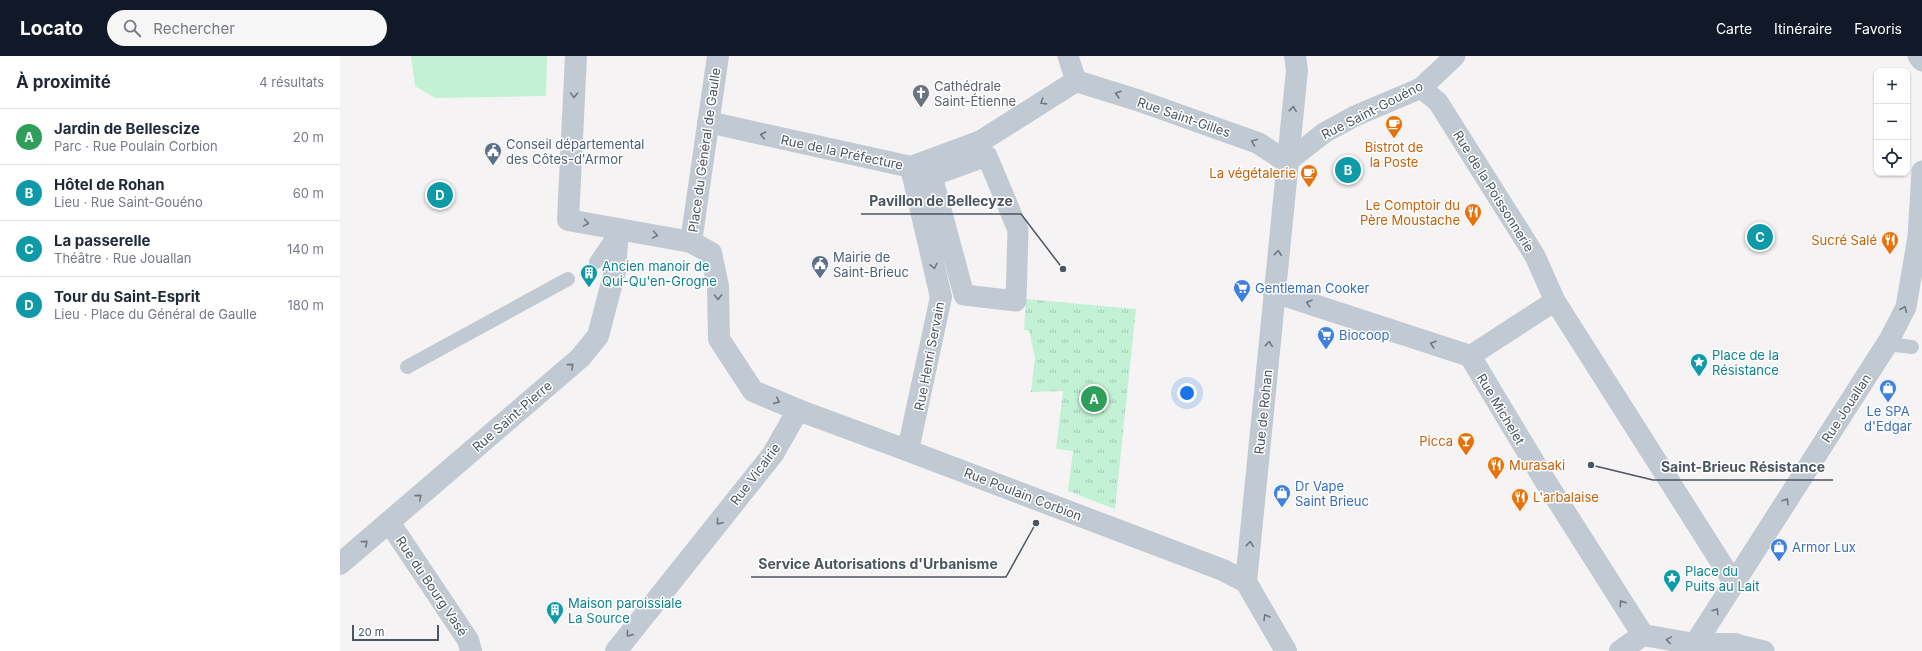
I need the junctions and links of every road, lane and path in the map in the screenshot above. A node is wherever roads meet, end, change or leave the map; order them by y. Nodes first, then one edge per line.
1 (576, 56) edge
2 (718, 56) edge
3 (1068, 56) edge
4 (1296, 56) edge
5 (1455, 56) edge
6 (1918, 56) edge
7 (1922, 61) edge
8 (1076, 81) junction
9 (1421, 88) junction
10 (708, 122) junction
11 (987, 156) joint
12 (1287, 162) junction
13 (911, 167) junction
14 (1922, 171) edge
15 (618, 229) junction
16 (691, 242) junction
17 (596, 262) dead end
18 (568, 278) dead end
19 (1274, 292) junction
20 (1555, 301) junction
21 (1887, 344) junction
22 (1912, 347) dead end
23 (1470, 356) junction
24 (408, 367) dead end
25 (798, 410) junction
26 (904, 449) junction
27 (390, 522) junction
28 (340, 564) edge
29 (1246, 582) junction
30 (1734, 583) junction
31 (1643, 636) junction
32 (1735, 644) joint
33 (1694, 647) edge
34 (471, 651) edge
35 (616, 651) edge
36 (1286, 651) edge
37 (1620, 651) edge
38 (1764, 651) edge

1 -> 15 street, Place du Général de Gaulle
2 - 10 street, Place du Général de Gaulle
3 - 8 street
12 -> 4 street, Rue de Rohan
5 - 9 street, Rue Saint-Gouéno
6 - 7 street
12 -> 8 street, Rue Saint-Gilles
8 -> 13 street, Rue de la Préfecture
9 - 12 street, Rue Saint-Gouéno
9 - 20 street, Rue de la Poissonnerie
13 -> 10 street, Rue de la Préfecture
10 - 16 street, Place du Général de Gaulle
11 - 11 street
19 -> 12 street, Rue de Rohan
13 -> 26 street, Rue Henri Servain
21 -> 14 street, Rue Jouallan
15 -> 16 street, Place du Général de Gaulle
15 - 17 lane
27 -> 15 street, Rue Saint-Pierre
16 -> 25 street
18 - 24 lane
23 -> 19 street
29 -> 19 street, Rue de Rohan
20 - 23 street
20 - 30 street
21 - 22 lane
30 -> 21 street, Rue Jouallan
31 -> 23 street, Rue Michelet
25 - 26 street, Rue Poulain Corbion
25 -> 35 street, Rue Vicairie
26 - 29 street, Rue Poulain Corbion
28 -> 27 street, Rue Saint-Pierre
27 - 34 street, Rue du Bourg Vasé
36 -> 29 street
33 -> 30 street, Rue Jouallan
33 -> 31 street
31 - 37 street
32 - 33 street
32 - 38 street

